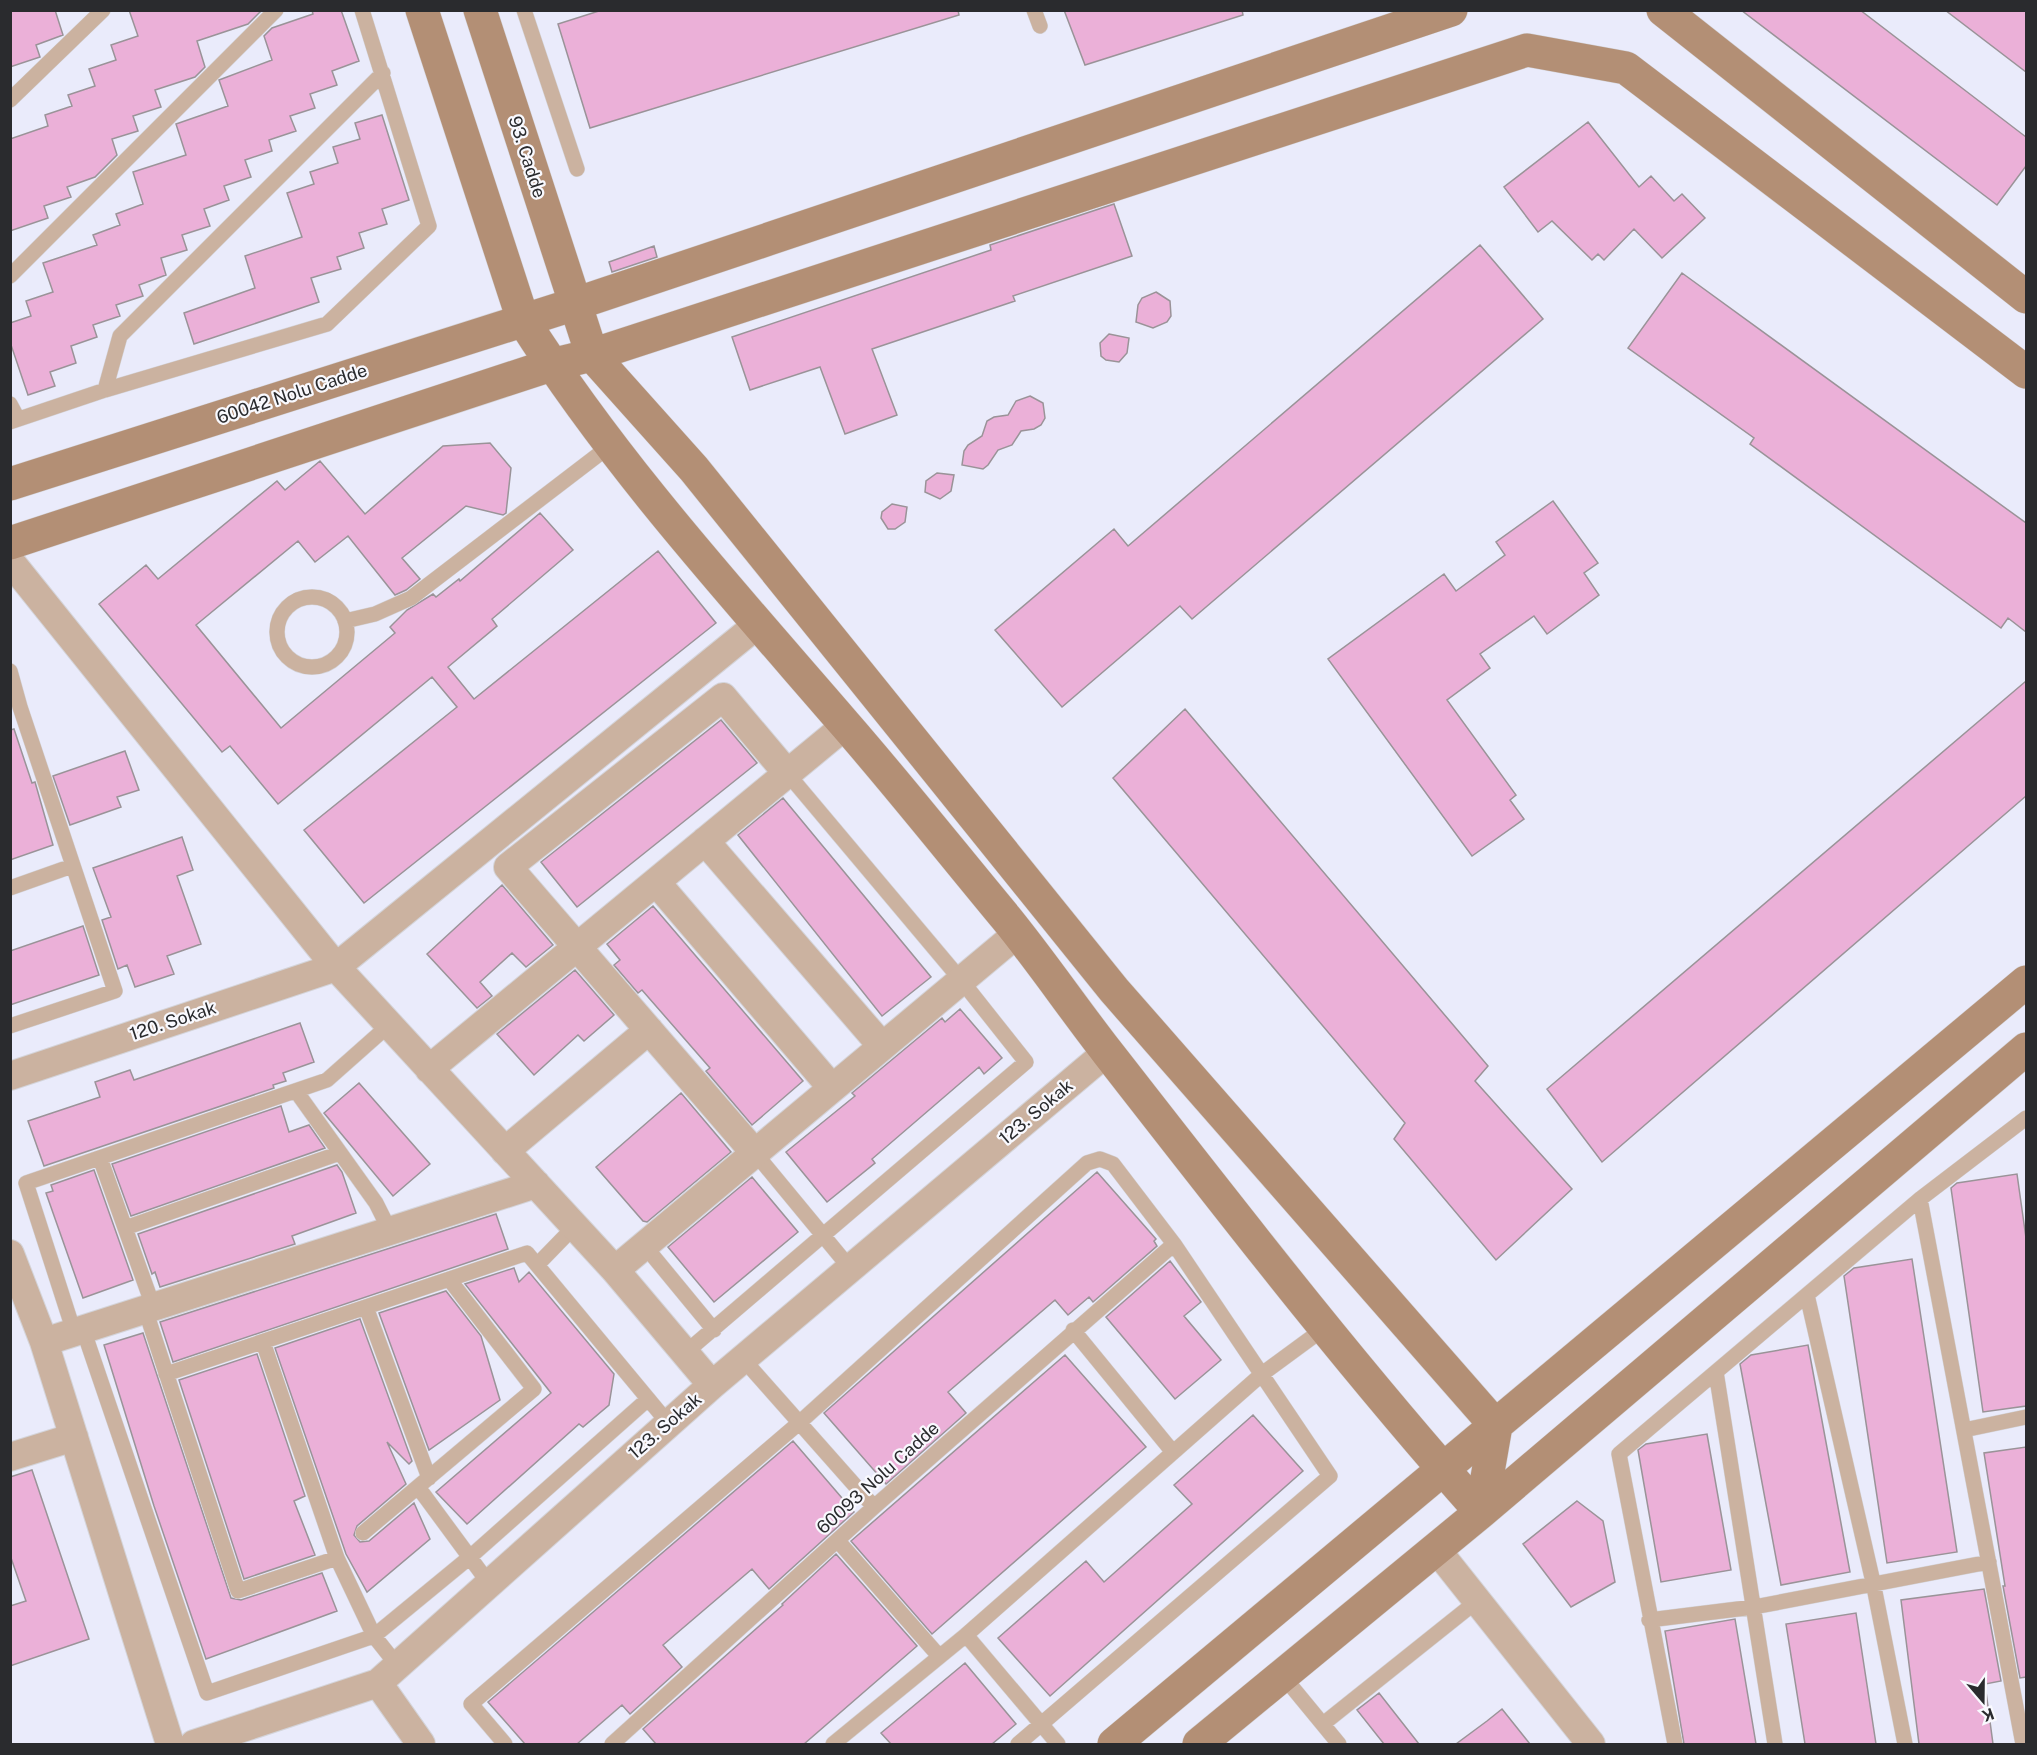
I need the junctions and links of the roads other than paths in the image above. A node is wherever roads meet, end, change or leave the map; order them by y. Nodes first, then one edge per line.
1 (103, 10) edge
2 (276, 10) edge
3 (362, 10) edge
4 (422, 10) edge
5 (480, 10) edge
6 (524, 10) edge
7 (1034, 10) edge
8 (1451, 10) edge
9 (1663, 10) edge
10 (1040, 26) dead end
11 (383, 73) junction
12 (10, 100) edge
13 (577, 170) dead end
14 (10, 276) edge
15 (2026, 297) edge
16 (574, 304) junction
17 (523, 320) junction
18 (592, 355) junction
19 (551, 365) junction
20 (2026, 372) edge
21 (105, 390) junction
22 (10, 404) edge
23 (14, 421) edge
24 (611, 445) junction
25 (10, 484) edge
26 (10, 543) edge
27 (10, 561) edge
28 (345, 621) junction
29 (757, 625) junction
30 (10, 671) edge
31 (15, 708) edge
32 (846, 725) junction
33 (787, 773) junction
34 (705, 841) junction
35 (72, 866) junction
36 (656, 882) junction
37 (10, 888) edge
38 (1018, 933) junction
39 (578, 946) junction
40 (336, 968) junction
41 (961, 980) junction
42 (2026, 982) edge
43 (389, 1025) junction
44 (10, 1026) edge
45 (649, 1030) junction
46 (882, 1046) junction
47 (2026, 1049) edge
48 (1107, 1052) junction
49 (429, 1069) junction
50 (10, 1076) edge
51 (832, 1088) junction
52 (296, 1091) junction
53 (2026, 1118) edge
54 (505, 1151) junction
55 (340, 1153) junction
56 (755, 1153) junction
57 (100, 1158) junction
58 (536, 1184) junction
59 (1920, 1199) junction
60 (575, 1226) junction
61 (125, 1228) junction
62 (390, 1231) junction
63 (824, 1237) junction
64 (1174, 1244) junction
65 (644, 1245) junction
66 (10, 1254) edge
67 (537, 1265) junction
68 (850, 1268) junction
69 (615, 1270) junction
70 (449, 1279) junction
71 (1807, 1295) junction
72 (366, 1307) junction
73 (149, 1308) junction
74 (1326, 1327) junction
75 (79, 1330) junction
76 (714, 1330) junction
77 (1073, 1330) junction
78 (44, 1342) junction
79 (263, 1342) junction
80 (686, 1353) junction
81 (743, 1359) junction
82 (1716, 1372) junction
83 (166, 1374) junction
84 (1262, 1374) junction
85 (712, 1385) junction
86 (648, 1398) junction
87 (2026, 1417) edge
88 (799, 1423) junction
89 (669, 1424) junction
90 (1496, 1426) junction
91 (1964, 1430) junction
92 (74, 1437) junction
93 (1172, 1451) junction
94 (10, 1457) edge
95 (1442, 1468) junction
96 (424, 1483) junction
97 (874, 1507) junction
98 (1481, 1512) junction
99 (363, 1533) dead end
100 (838, 1541) junction
101 (1436, 1549) junction
102 (470, 1557) junction
103 (338, 1558) junction
104 (1989, 1562) junction
105 (488, 1582) junction
106 (1874, 1582) junction
107 (1477, 1600) junction
108 (1754, 1607) junction
109 (1649, 1620) junction
110 (966, 1635) junction
111 (374, 1636) junction
112 (938, 1655) junction
113 (387, 1674) junction
114 (1283, 1676) junction
115 (1323, 1724) junction
116 (1041, 1725) junction
117 (170, 1744) edge
118 (194, 1744) edge
119 (421, 1744) edge
120 (505, 1744) edge
121 (614, 1744) edge
122 (833, 1744) edge
123 (1018, 1744) edge
124 (1058, 1744) edge
125 (1114, 1744) edge
126 (1199, 1744) edge
127 (1338, 1744) edge
128 (1591, 1744) edge
129 (1675, 1744) edge
130 (1775, 1744) edge
131 (1905, 1744) edge
132 (2023, 1744) edge

1 - 12 lane
2 - 14 lane
3 - 11 lane
4 - 17 street
5 - 16 street, 93. Cadde
6 - 13 lane
7 - 10 lane
8 - 16 street, 60042 Nolu Cadde
9 - 15 street
11 - 21 lane
11 - 21 lane
16 - 17 street, 60042 Nolu Cadde
16 - 18 street, 93. Cadde
17 - 19 street
17 - 25 street, 60042 Nolu Cadde
18 - 19 street
18 - 20 street
18 - 90 street
19 - 24 street
19 - 26 street
21 - 23 lane
22 - 23 lane
24 - 28 lane
24 - 29 street
27 - 40 street
28 - 28 lane
29 - 32 street
29 - 40 street
30 - 31 lane
31 - 35 lane
32 - 33 street
32 - 38 street
33 - 34 street
33 - 39 street
33 - 41 lane
34 - 36 street
34 - 46 street
35 - 37 lane
35 - 44 lane
36 - 39 street
36 - 51 street
38 - 41 street
38 - 48 street
39 - 45 street
39 - 49 street
40 - 43 street
40 - 50 street, 120. Sokak
41 - 46 street
41 - 63 lane
42 - 90 street
43 - 49 street
43 - 52 lane
45 - 54 street
45 - 56 street
46 - 51 street
47 - 98 street
48 - 68 street, 123. Sokak
48 - 74 street
49 - 54 street
51 - 56 street
52 - 55 lane
52 - 57 lane
53 - 59 lane
54 - 58 street
55 - 61 lane
55 - 62 lane
56 - 63 lane
56 - 65 street
57 - 61 lane
57 - 75 lane
58 - 60 street
58 - 62 street
59 - 71 lane
59 - 91 lane
60 - 67 lane
60 - 69 street
61 - 73 lane
62 - 73 street
63 - 68 lane
63 - 76 lane
64 - 77 lane, 60093 Nolu Cadde
64 - 84 lane
64 - 88 lane
65 - 69 street
65 - 76 lane
66 - 78 street
67 - 70 lane
67 - 86 lane
68 - 81 street, 123. Sokak
69 - 80 street
70 - 72 lane
70 - 96 lane
71 - 82 lane
71 - 106 lane
72 - 79 lane
72 - 96 lane
73 - 75 street
73 - 83 lane
74 - 84 lane
74 - 95 street
75 - 78 street
75 - 111 lane
76 - 80 lane
77 - 93 lane
77 - 97 lane, 60093 Nolu Cadde
78 - 92 street
79 - 83 lane
79 - 103 lane
80 - 85 street
81 - 85 street, 123. Sokak
81 - 88 lane
82 - 108 lane
82 - 109 lane
83 - 103 lane
84 - 93 lane
84 - 116 lane
85 - 89 street, 123. Sokak
86 - 89 lane
86 - 102 lane
87 - 91 lane
88 - 97 lane
88 - 120 lane
89 - 105 street, 123. Sokak
90 - 95 street
90 - 98 street
91 - 104 lane
92 - 94 street
92 - 117 street
93 - 110 lane
95 - 98 street
95 - 125 street
96 - 99 lane
96 - 102 lane
97 - 100 lane, 60093 Nolu Cadde
98 - 101 street
100 - 112 lane
100 - 121 lane, 60093 Nolu Cadde
101 - 107 street
101 - 114 street
102 - 105 lane
102 - 111 lane
103 - 111 lane
104 - 106 lane
104 - 132 lane
105 - 113 street, 123. Sokak
106 - 108 lane
106 - 131 lane
107 - 115 lane
107 - 128 street
108 - 109 lane
108 - 130 lane
109 - 129 lane
110 - 112 lane
110 - 116 lane
111 - 113 lane
112 - 122 lane
113 - 118 street, 123. Sokak
113 - 119 street
114 - 115 lane
114 - 126 street
115 - 127 lane
116 - 123 lane
116 - 124 lane

